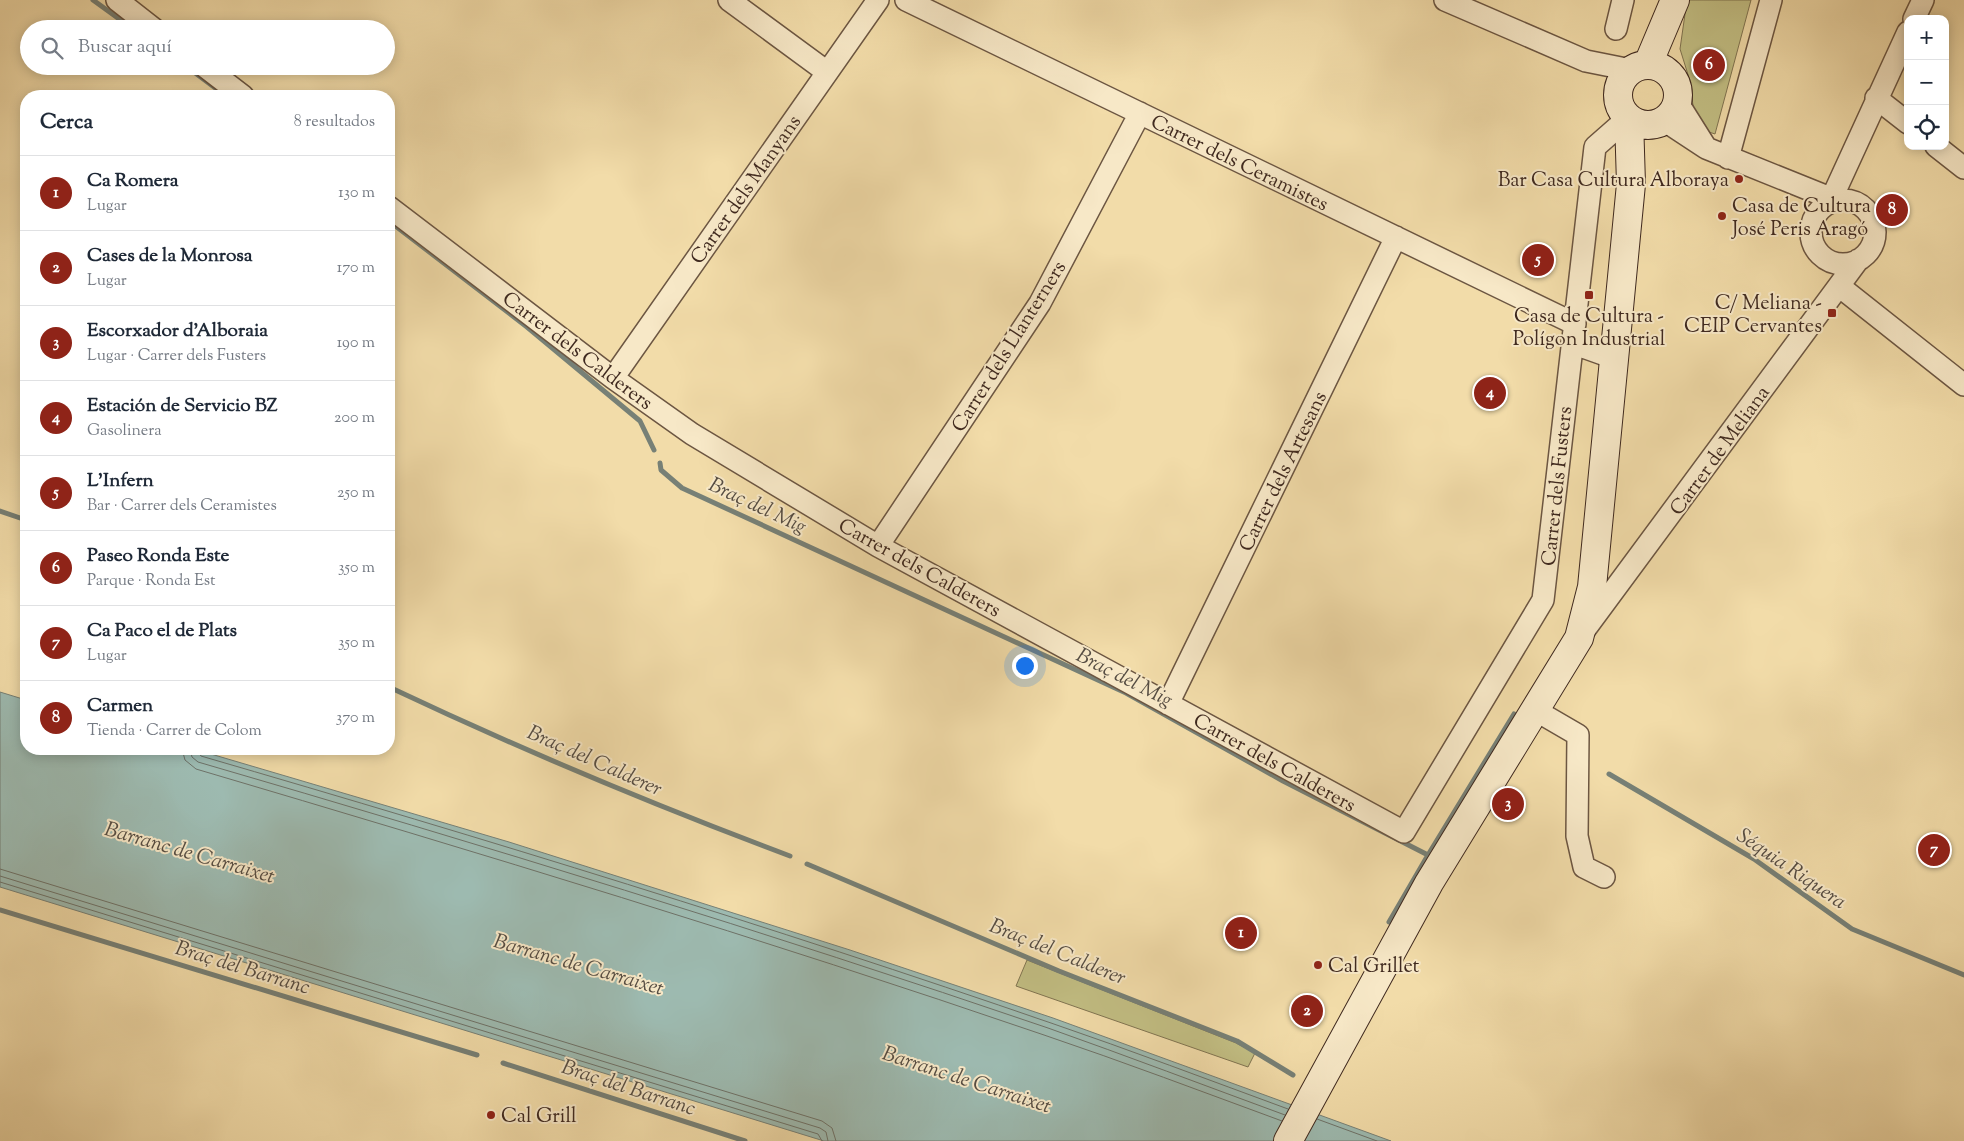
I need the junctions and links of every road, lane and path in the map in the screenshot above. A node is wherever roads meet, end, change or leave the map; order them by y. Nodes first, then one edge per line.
1 (117, 0) edge
2 (729, 0) edge
3 (878, 0) edge
4 (906, 0) edge
5 (1445, 0) edge
6 (1623, 0) edge
7 (1770, 0) edge
8 (1923, 0) edge
9 (1674, 4) edge
10 (1916, 15) edge
11 (143, 20) edge
12 (1616, 29) dead end
13 (1904, 40) edge
14 (1650, 70) junction
15 (827, 72) junction
16 (216, 75) edge
17 (235, 90) edge
18 (1876, 98) junction
19 (1140, 113) junction
20 (1650, 117) junction
21 (1904, 120) edge
22 (1941, 150) edge
23 (1728, 158) junction
24 (1964, 168) edge
25 (1806, 188) junction
26 (1837, 200) junction
27 (395, 212) edge
28 (1816, 214) junction
29 (1396, 237) junction
30 (1858, 260) junction
31 (1839, 286) junction
32 (1573, 333) junction
33 (1614, 358) junction
34 (613, 378) junction
35 (1964, 385) edge
36 (878, 546) junction
37 (1578, 638) junction
38 (1168, 704) junction
39 (1535, 710) junction
40 (1404, 832) joint
41 (1604, 877) dead end
42 (1288, 1141) edge

1 - 11 street
2 - 15 street
3 - 15 street, Carrer dels Manyans
4 - 19 street, Carrer dels Ceramistes
5 - 14 street
6 - 12 street
7 - 23 street
8 - 10 street
9 - 14 main road
13 - 18 street
14 - 20 main road
14 - 20 main road
15 - 34 street, Carrer dels Manyans
16 - 17 street
18 - 21 street
18 - 26 street
19 - 29 street, Carrer dels Ceramistes
19 - 36 street, Carrer dels Llanterners
20 - 23 street
20 - 32 street, Carrer dels Fusters
20 - 33 main road
22 - 24 street
23 - 25 street
25 - 26 street
25 - 28 street
26 - 28 street
26 - 30 street
27 - 34 street, Carrer dels Calderers
28 - 30 street
29 - 32 street, Carrer dels Ceramistes
29 - 38 street, Carrer dels Artesans
30 - 31 street, Carrer de Meliana
31 - 35 street
31 - 37 street, Carrer de Meliana
32 - 33 street, Carrer dels Ceramistes
32 - 40 street, Carrer dels Fusters
33 - 37 main road
34 - 36 street, Carrer dels Calderers
36 - 38 street, Carrer dels Calderers
37 - 39 main road
38 - 40 street, Carrer dels Calderers
39 - 41 street
39 - 42 main road

